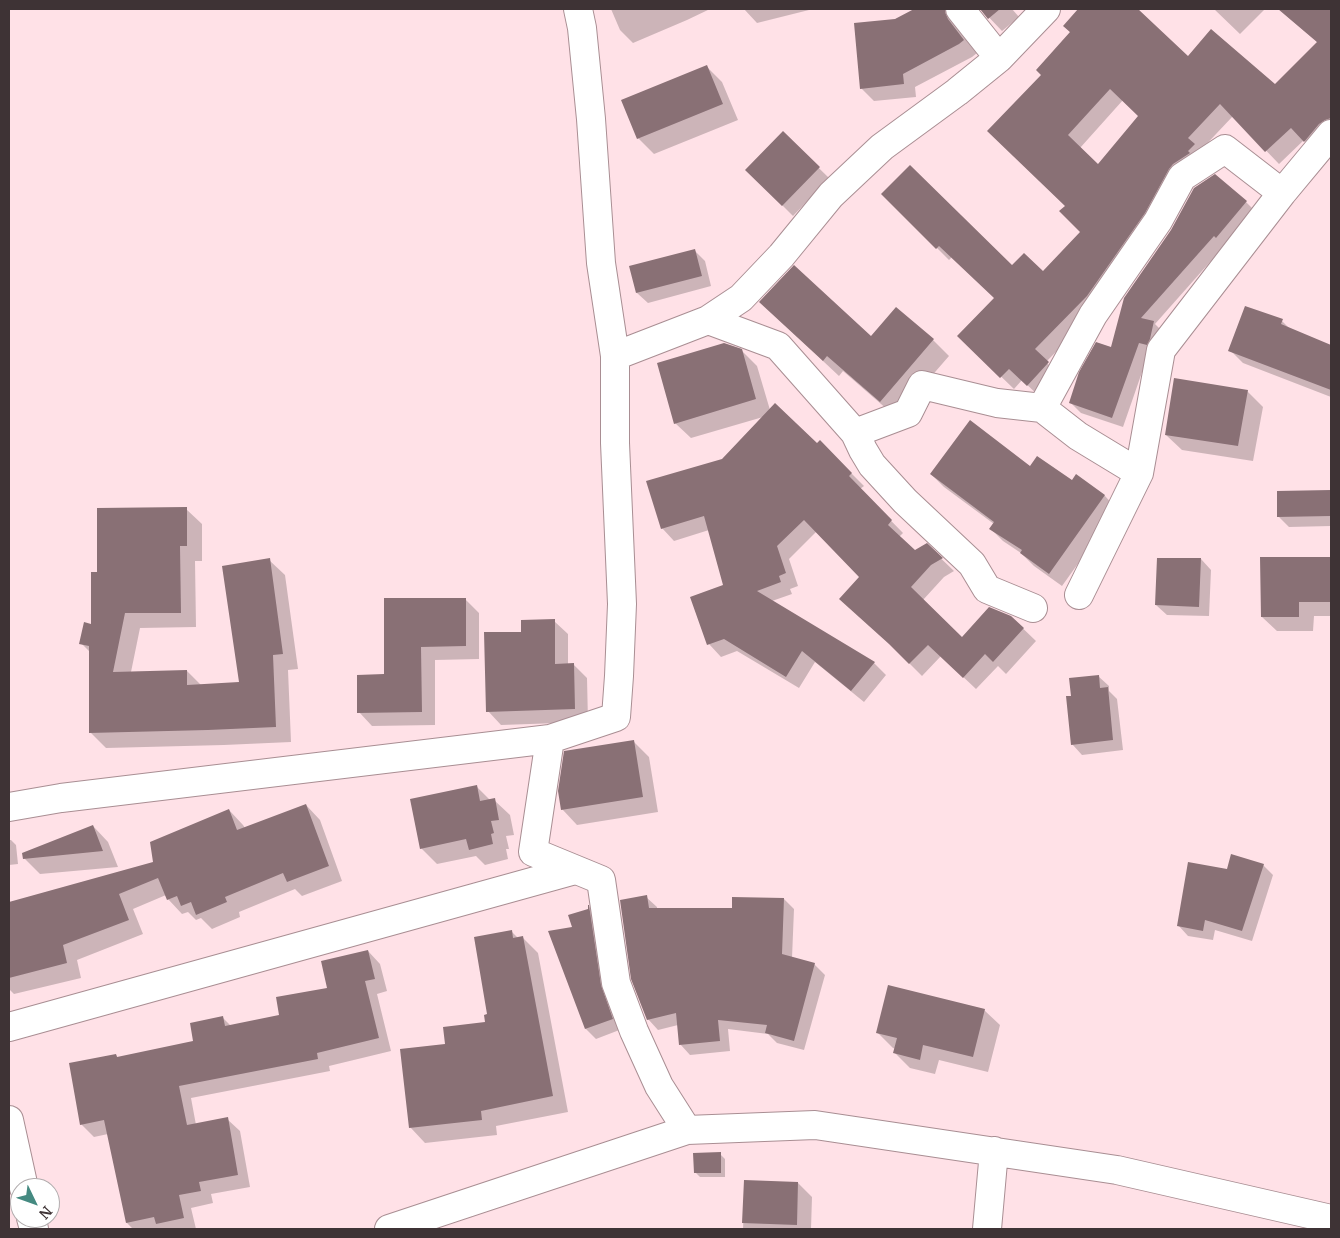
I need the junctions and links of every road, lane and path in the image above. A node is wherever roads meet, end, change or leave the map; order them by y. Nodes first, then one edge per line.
1 (578, 9) edge
2 (960, 9) edge
3 (1046, 9) edge
4 (998, 58) junction
5 (1331, 134) edge
6 (1282, 193) junction
7 (708, 320) junction
8 (615, 356) junction
9 (1042, 408) junction
10 (855, 433) junction
11 (1139, 473) junction
12 (1080, 596) dead end
13 (1033, 608) dead end
14 (550, 739) junction
15 (9, 807) edge
16 (575, 870) junction
17 (9, 1027) edge
18 (9, 1120) edge
19 (687, 1130) junction
20 (994, 1151) junction
21 (22, 1178) edge
22 (1331, 1219) edge
23 (388, 1229) edge
24 (987, 1229) edge

1 - 8 street
2 - 4 street
3 - 4 street
4 - 7 street
5 - 6 street
6 - 9 street
6 - 11 street
7 - 8 street
7 - 10 street
8 - 14 street
9 - 10 street
9 - 11 street
10 - 13 street
11 - 12 street
14 - 15 street
14 - 16 street
16 - 17 street
16 - 19 street
18 - 21 street
19 - 20 street
19 - 23 street
20 - 22 street
20 - 24 street

